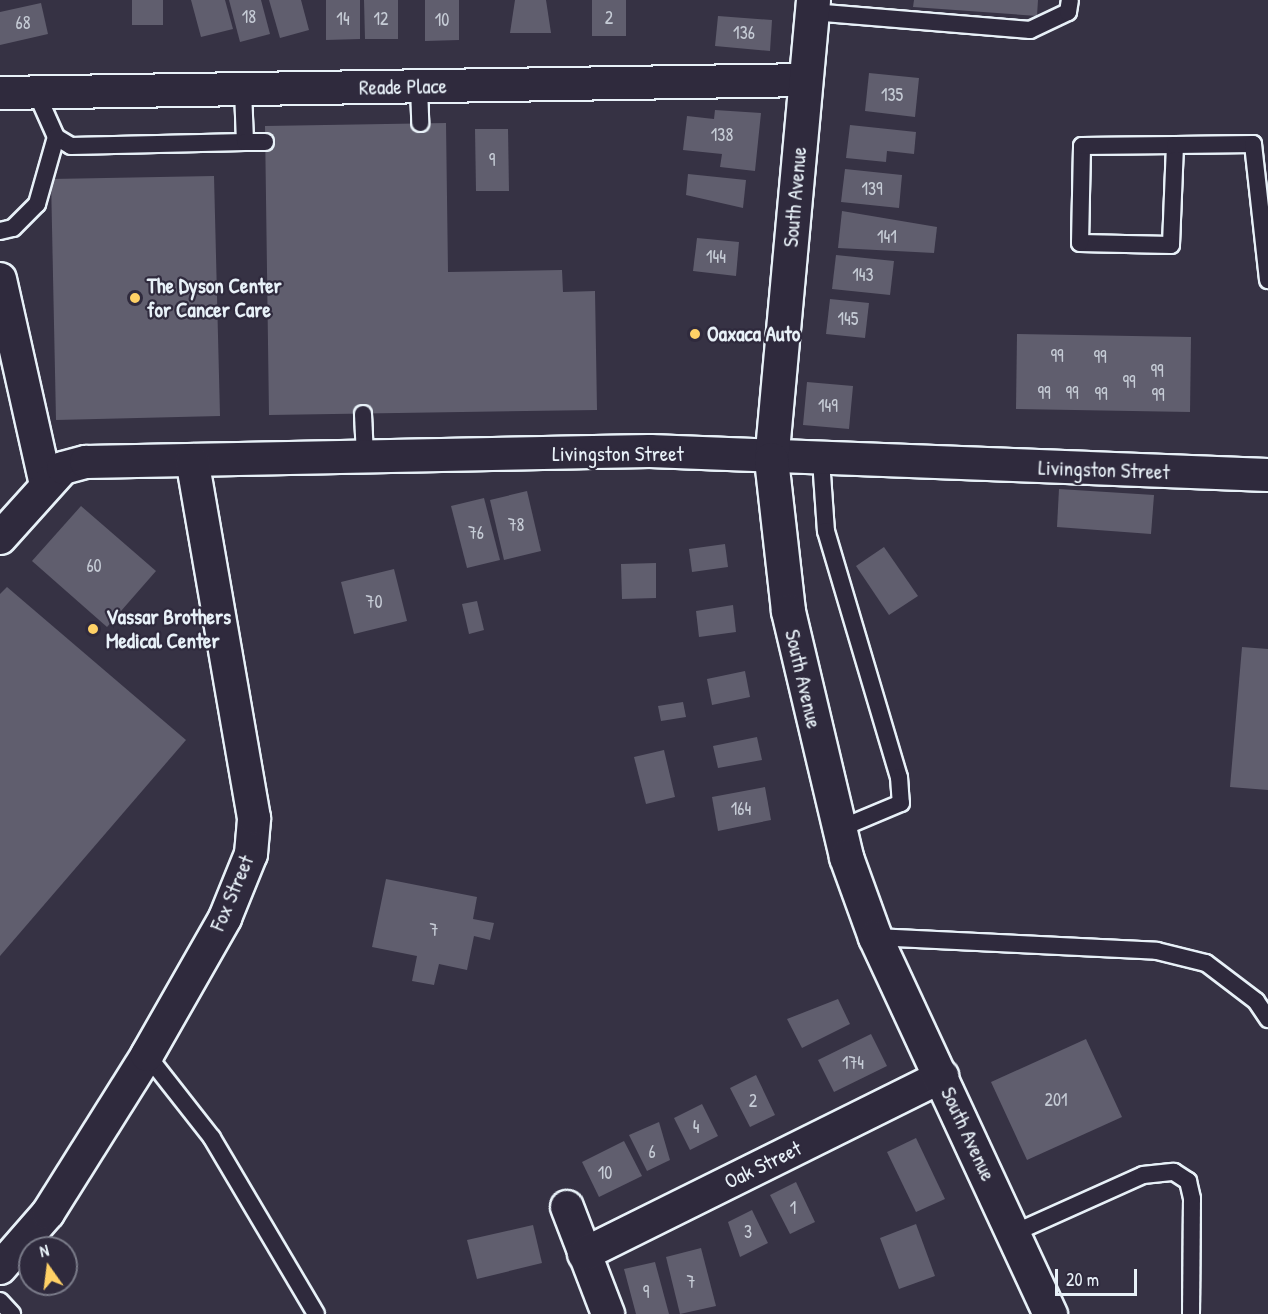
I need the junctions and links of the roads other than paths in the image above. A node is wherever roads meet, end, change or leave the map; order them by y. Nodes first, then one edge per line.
1 (1070, 0) edge
2 (812, 6) edge
3 (866, 8) edge
4 (806, 80) junction
5 (419, 86) junction
6 (243, 89) junction
7 (36, 92) junction
8 (0, 93) edge
9 (420, 123) dead end
10 (56, 137) junction
11 (245, 142) junction
12 (265, 142) dead end
13 (1175, 145) junction
14 (0, 231) edge
15 (0, 279) edge
16 (1268, 280) edge
17 (363, 414) dead end
18 (364, 456) junction
19 (771, 459) junction
20 (192, 460) junction
21 (820, 460) junction
22 (1268, 475) edge
23 (46, 484) junction
24 (0, 538) edge
25 (839, 829) junction
26 (875, 937) junction
27 (1268, 1019) edge
28 (147, 1055) junction
29 (942, 1076) junction
30 (567, 1207) dead end
31 (1014, 1233) junction
32 (584, 1254) junction
33 (0, 1268) edge
34 (0, 1301) edge
35 (12, 1314) edge
36 (316, 1314) edge
37 (608, 1314) edge
38 (1050, 1314) edge
39 (1191, 1314) edge

1 - 3 lane
2 - 3 lane
2 - 4 street, South Avenue
4 - 5 street, Reade Place
4 - 19 street, South Avenue
5 - 6 street, Reade Place
5 - 9 lane
6 - 7 street, Reade Place
6 - 11 lane
7 - 8 street, Reade Place
7 - 10 lane
10 - 11 lane
10 - 14 lane
11 - 12 lane
13 - 13 lane
13 - 16 lane
15 - 23 street
17 - 18 lane
18 - 19 street, Livingston Street
18 - 20 street, Livingston Street
19 - 21 street, Livingston Street
19 - 25 street, South Avenue
20 - 23 street, Livingston Street
20 - 28 street, Fox Street
21 - 22 street, Livingston Street
21 - 25 lane
23 - 24 street, Livingston Street
25 - 26 street, South Avenue
26 - 27 lane
26 - 29 street, South Avenue
28 - 33 street, Fox Street
28 - 36 lane
29 - 31 street, South Avenue
29 - 32 street, Oak Street
30 - 32 street
31 - 38 street, South Avenue
31 - 39 lane
32 - 37 street
34 - 35 lane

